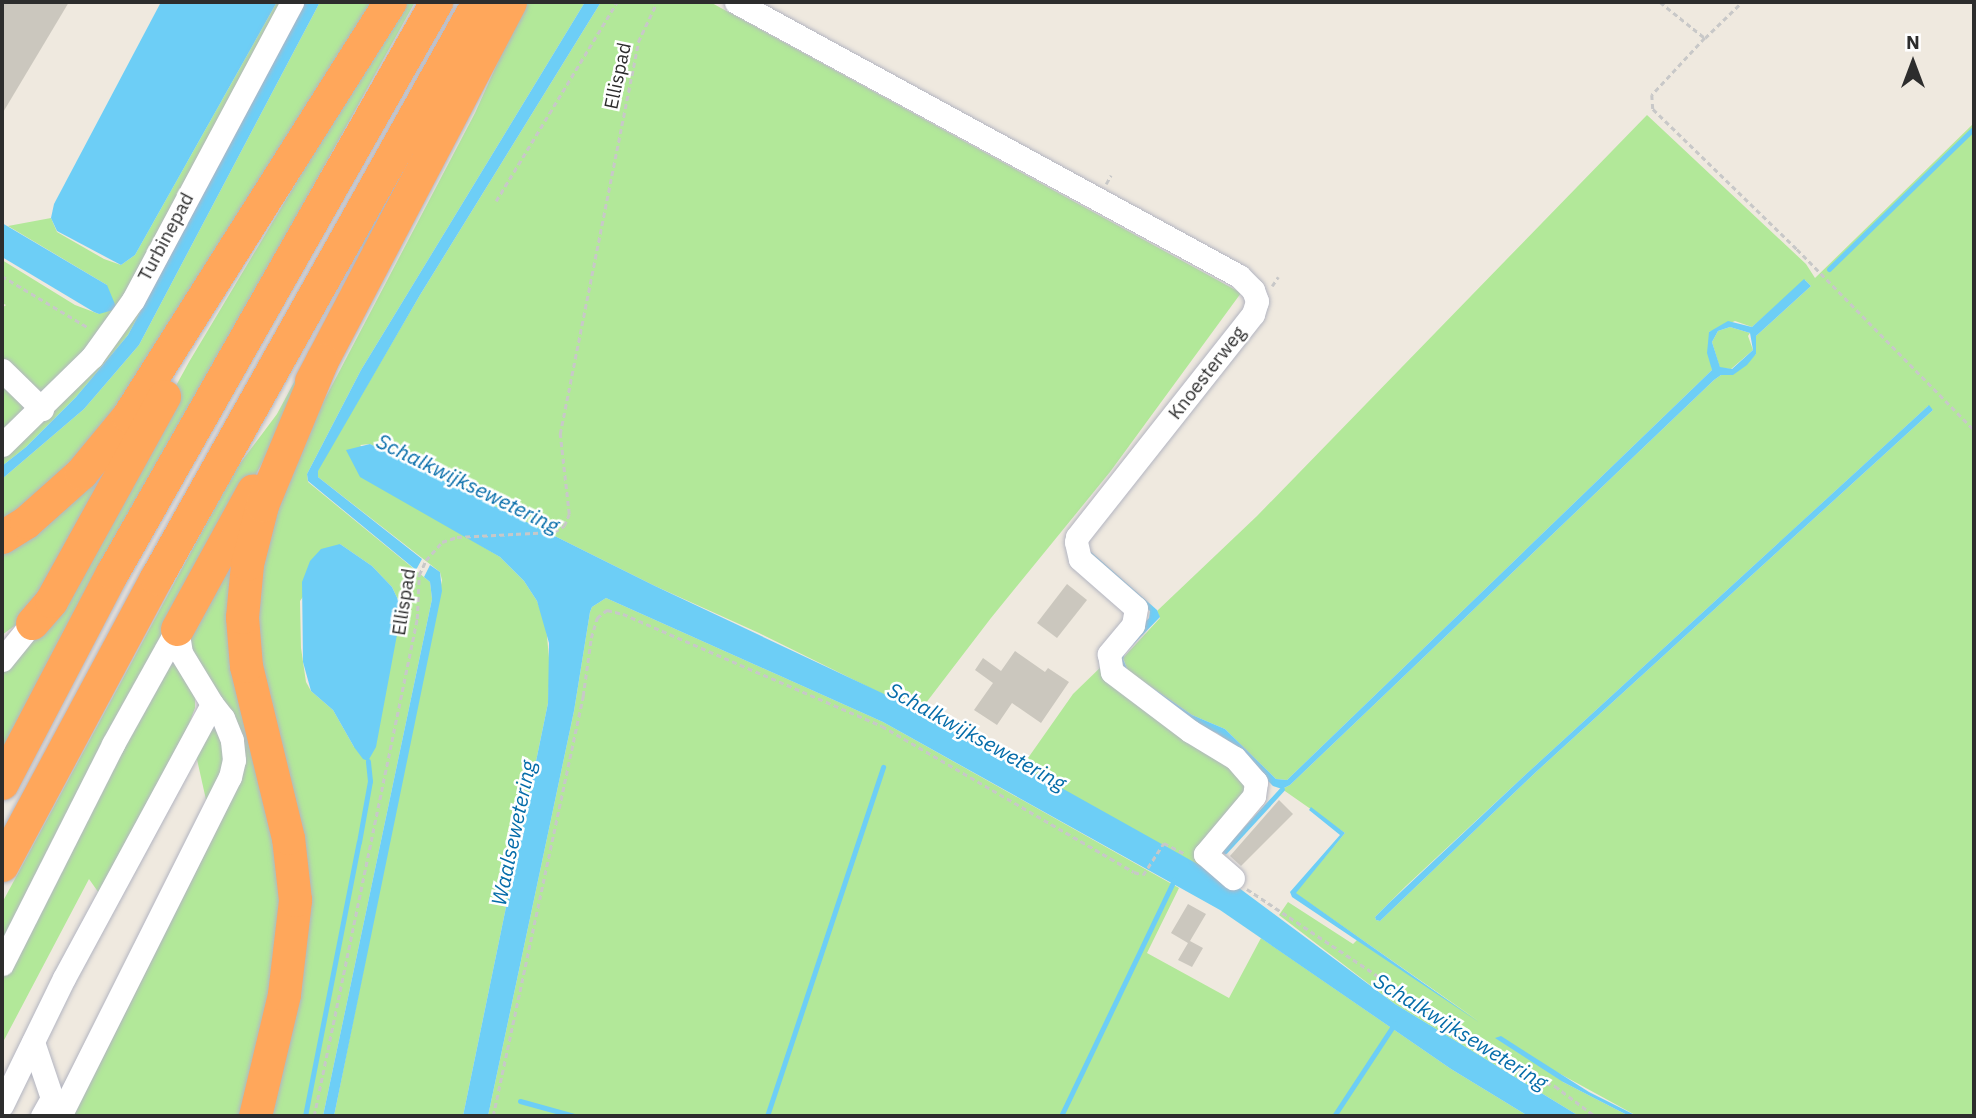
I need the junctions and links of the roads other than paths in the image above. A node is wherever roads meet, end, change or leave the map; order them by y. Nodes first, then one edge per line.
1 (292, 2) edge
2 (390, 2) edge
3 (436, 2) edge
4 (478, 2) edge
5 (510, 2) edge
6 (736, 2) edge
7 (287, 166) junction
8 (322, 360) junction
9 (2, 370) edge
10 (42, 409) junction
11 (2, 445) edge
12 (2, 537) edge
13 (32, 623) junction
14 (177, 629) junction
15 (2, 641) edge
16 (2, 660) edge
17 (212, 704) junction
18 (2, 783) edge
19 (2, 865) edge
20 (1233, 878) road end
21 (2, 964) edge
22 (33, 1042) junction
23 (2, 1105) edge
24 (42, 1116) edge
25 (60, 1116) edge
26 (256, 1116) edge

1 - 10 street, Turbinepad
2 - 7 highway
3 - 18 highway
4 - 19 highway
5 - 8 highway
6 - 20 street, Knoesterweg
7 - 12 highway
7 - 13 highway
8 - 14 highway
8 - 26 highway
9 - 10 street
10 - 11 street, Turbinepad
13 - 15 street
13 - 16 street
14 - 17 street
14 - 21 street
17 - 22 street
17 - 25 street
22 - 23 street
22 - 24 street

